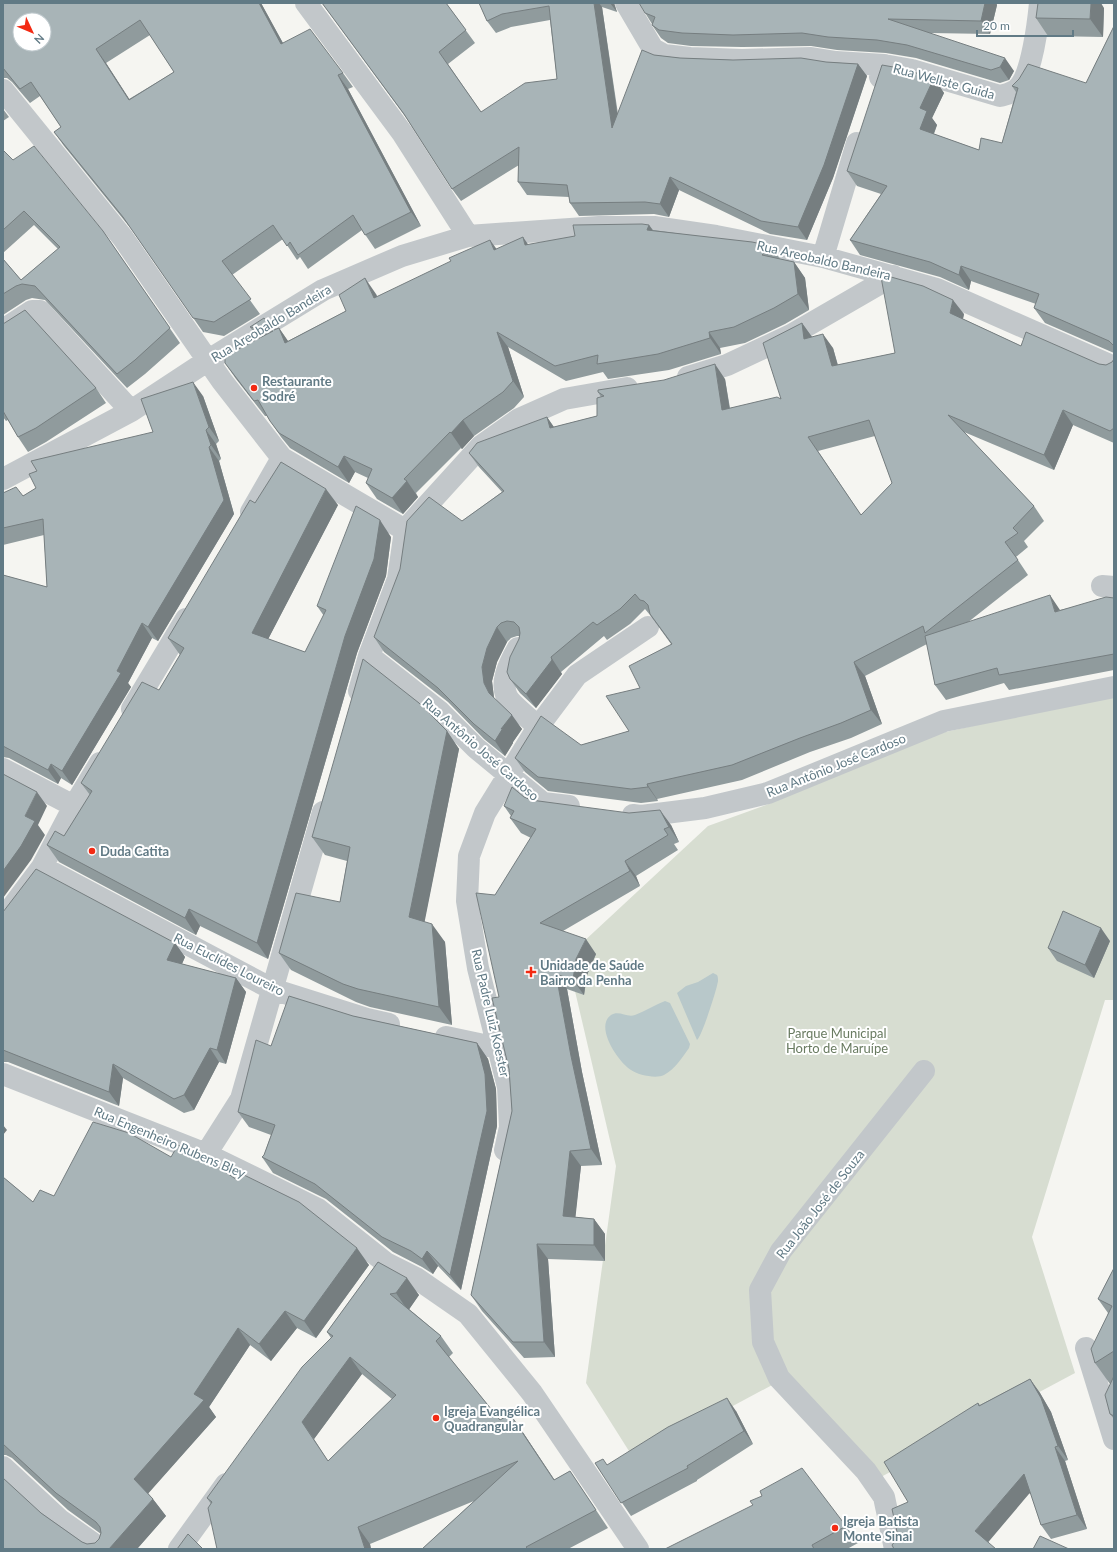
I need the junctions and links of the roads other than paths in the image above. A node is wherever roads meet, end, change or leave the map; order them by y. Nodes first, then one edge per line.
1 (306, 3) edge
2 (626, 3) edge
3 (1040, 3) edge
4 (884, 65) junction
5 (3, 90) edge
6 (874, 93) edge
7 (864, 121) edge
8 (468, 236) junction
9 (823, 257) junction
10 (893, 276) junction
11 (3, 330) edge
12 (207, 361) junction
13 (1114, 367) edge
14 (672, 382) edge
15 (650, 385) edge
16 (131, 411) junction
17 (278, 467) junction
18 (3, 479) edge
19 (240, 529) edge
20 (405, 530) junction
21 (196, 604) edge
22 (648, 627) edge
23 (518, 648) edge
24 (369, 656) junction
25 (1114, 687) edge
26 (353, 709) edge
27 (123, 725) edge
28 (538, 727) junction
29 (111, 745) edge
30 (3, 769) edge
31 (509, 775) junction
32 (329, 792) edge
33 (74, 806) junction
34 (590, 809) edge
35 (612, 812) edge
36 (42, 867) junction
37 (4, 916) edge
38 (272, 989) junction
39 (405, 1028) edge
40 (428, 1033) edge
41 (498, 1048) junction
42 (924, 1071) dead end
43 (3, 1074) edge
44 (206, 1154) junction
45 (501, 1171) edge
46 (386, 1263) junction
47 (372, 1282) edge
48 (473, 1291) edge
49 (468, 1314) junction
50 (1086, 1348) dead end
51 (1114, 1439) edge
52 (239, 1466) edge
53 (3, 1467) edge
54 (101, 1549) edge
55 (179, 1549) edge
56 (638, 1549) edge
57 (895, 1549) edge

1 - 8 street
2 - 4 street
3 - 4 street, Rua Wellste Guida
4 - 6 street, Rua Wellste Guida
5 - 12 street
7 - 9 street
8 - 9 street, Rua Areobaldo Bandeira
8 - 12 street, Rua Areobaldo Bandeira
9 - 10 street, Rua Areobaldo Bandeira
10 - 13 street, Rua Areobaldo Bandeira
10 - 14 street
11 - 16 street
12 - 16 street, Rua Areobaldo Bandeira
12 - 17 street
15 - 20 street
16 - 18 street, Rua Areobaldo Bandeira
17 - 19 street
17 - 20 street
20 - 24 street
21 - 27 street
22 - 28 street, Rua Padre Luiz Koester
23 - 28 street
24 - 26 street
24 - 31 street, Rua Antônio José Cardoso
25 - 35 street, Rua Antônio José Cardoso
28 - 31 street, Rua Padre Luiz Koester
29 - 33 street
30 - 33 street
31 - 34 street, Rua Antônio José Cardoso
31 - 41 street, Rua Padre Luiz Koester
32 - 38 street
33 - 36 street
36 - 37 street
36 - 38 street, Rua Euclídes Loureiro
38 - 39 street, Rua Euclídes Loureiro
38 - 44 street
40 - 41 street
41 - 45 street, Rua Padre Luiz Koester
42 - 57 street, Rua João José de Souza
43 - 44 street, Rua Engenheiro Rubens Bley
44 - 46 street, Rua Engenheiro Rubens Bley
46 - 47 street
46 - 49 street, Rua Engenheiro Rubens Bley
48 - 49 street
49 - 56 street, Rua Engenheiro Rubens Bley
50 - 51 street
52 - 55 street
53 - 54 street

